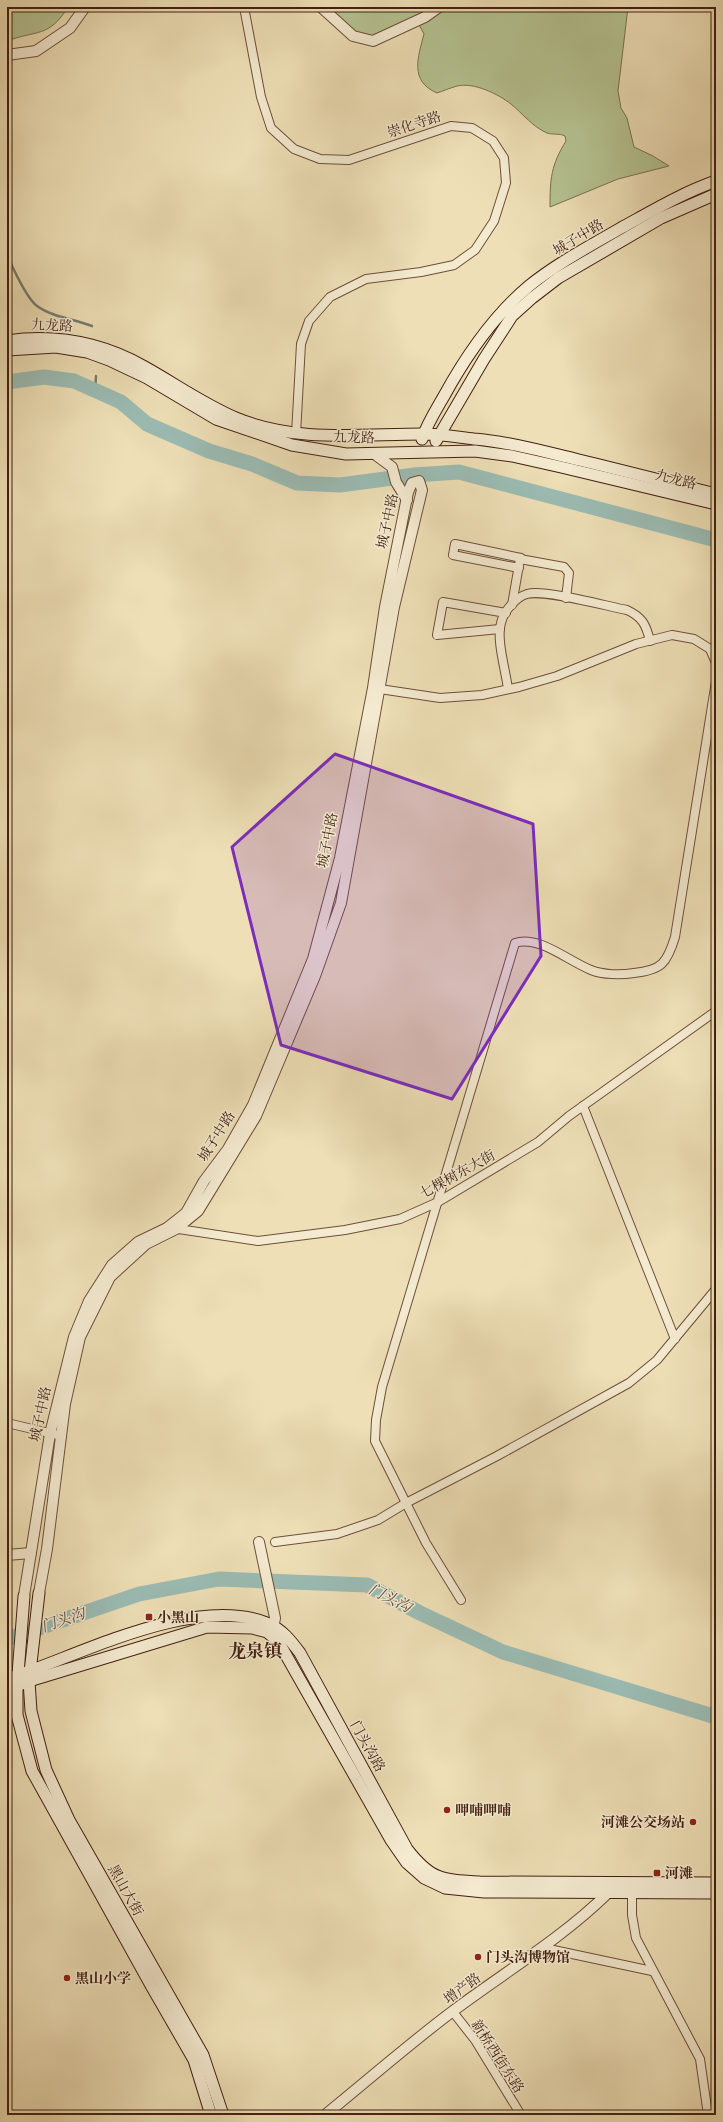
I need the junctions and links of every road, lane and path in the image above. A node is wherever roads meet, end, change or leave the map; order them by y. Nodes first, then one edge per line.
1 (85, 7) edge
2 (244, 7) edge
3 (321, 7) edge
4 (439, 7) edge
5 (7, 54) edge
6 (716, 181) edge
7 (716, 194) edge
8 (7, 340) edge
9 (7, 350) edge
10 (296, 434) junction
11 (424, 434) junction
12 (438, 436) junction
13 (418, 451) junction
14 (432, 451) junction
15 (373, 453) junction
16 (716, 494) edge
17 (406, 500) junction
18 (716, 504) edge
19 (520, 563) junction
20 (516, 587) junction
21 (546, 594) junction
22 (566, 598) junction
23 (512, 605) junction
24 (506, 613) junction
25 (500, 629) junction
26 (650, 641) junction
27 (716, 663) edge
28 (716, 681) edge
29 (376, 688) junction
30 (508, 689) junction
31 (716, 1011) edge
32 (583, 1106) junction
33 (438, 1202) junction
34 (171, 1228) junction
35 (716, 1289) edge
36 (675, 1339) junction
37 (7, 1423) edge
38 (50, 1434) junction
39 (62, 1436) junction
40 (406, 1503) junction
41 (259, 1542) dead end
42 (275, 1542) dead end
43 (31, 1553) junction
44 (7, 1555) edge
45 (39, 1593) joint
46 (24, 1596) joint
47 (461, 1600) dead end
48 (273, 1632) junction
49 (29, 1676) junction
50 (12, 1677) edge
51 (12, 1689) edge
52 (716, 1883) edge
53 (608, 1888) junction
54 (632, 1893) junction
55 (716, 1893) edge
56 (544, 1948) junction
57 (652, 1971) junction
58 (453, 2012) junction
59 (211, 2115) edge
60 (223, 2115) edge
61 (325, 2115) edge
62 (521, 2115) edge
63 (708, 2115) edge

1 - 5 street
2 - 10 street, 崇化寺路
3 - 4 street
6 - 11 main road, 城子中路
7 - 12 main road, 城子中路
8 - 10 main road, 九龙路
9 - 15 main road, 九龙路
10 - 11 main road, 九龙路
11 - 12 main road, 九龙路
11 - 13 main road, 城子中路
12 - 14 main road, 城子中路
12 - 16 main road, 九龙路
13 - 14 main road, 九龙路
13 - 15 main road, 九龙路
14 - 18 main road, 九龙路
15 - 17 street
17 - 29 street, 城子中路
17 - 29 street, 城子中路
19 - 19 street
19 - 20 street
19 - 22 street
20 - 21 street
20 - 23 street
21 - 22 street
21 - 23 street
22 - 26 street
23 - 24 street
24 - 25 street
24 - 25 street
25 - 30 street
26 - 27 street
26 - 30 street
28 - 33 street
29 - 30 street
29 - 34 street, 城子中路
31 - 32 street, 七棵树东大街
32 - 33 street, 七棵树东大街
32 - 36 street
33 - 34 street, 七棵树东大街
33 - 40 street
34 - 38 street, 城子中路
34 - 39 street, 城子中路
35 - 36 street
36 - 40 street
37 - 38 street
38 - 39 street
38 - 43 street, 城子中路
39 - 45 street, 城子中路
40 - 42 street
40 - 47 street
41 - 48 street
43 - 44 street
43 - 46 street, 城子中路
45 - 49 main road, 黑山大街
46 - 50 main road, 城子中路
48 - 49 main road, 门头沟路
48 - 49 main road, 门头沟路
48 - 53 main road, 门头沟路
49 - 50 main road, 门头沟路
49 - 51 main road, 门头沟路
49 - 60 main road, 黑山大街
50 - 51 main road, 城子中路
51 - 59 main road, 黑山大街
52 - 53 main road, 门头沟路
53 - 54 main road, 门头沟路
53 - 56 street, 增产路
54 - 55 main road, 门头沟路
54 - 57 street
56 - 57 street
56 - 58 street, 增产路
57 - 63 street
58 - 61 street, 增产路
58 - 62 street, 新桥西街东路

